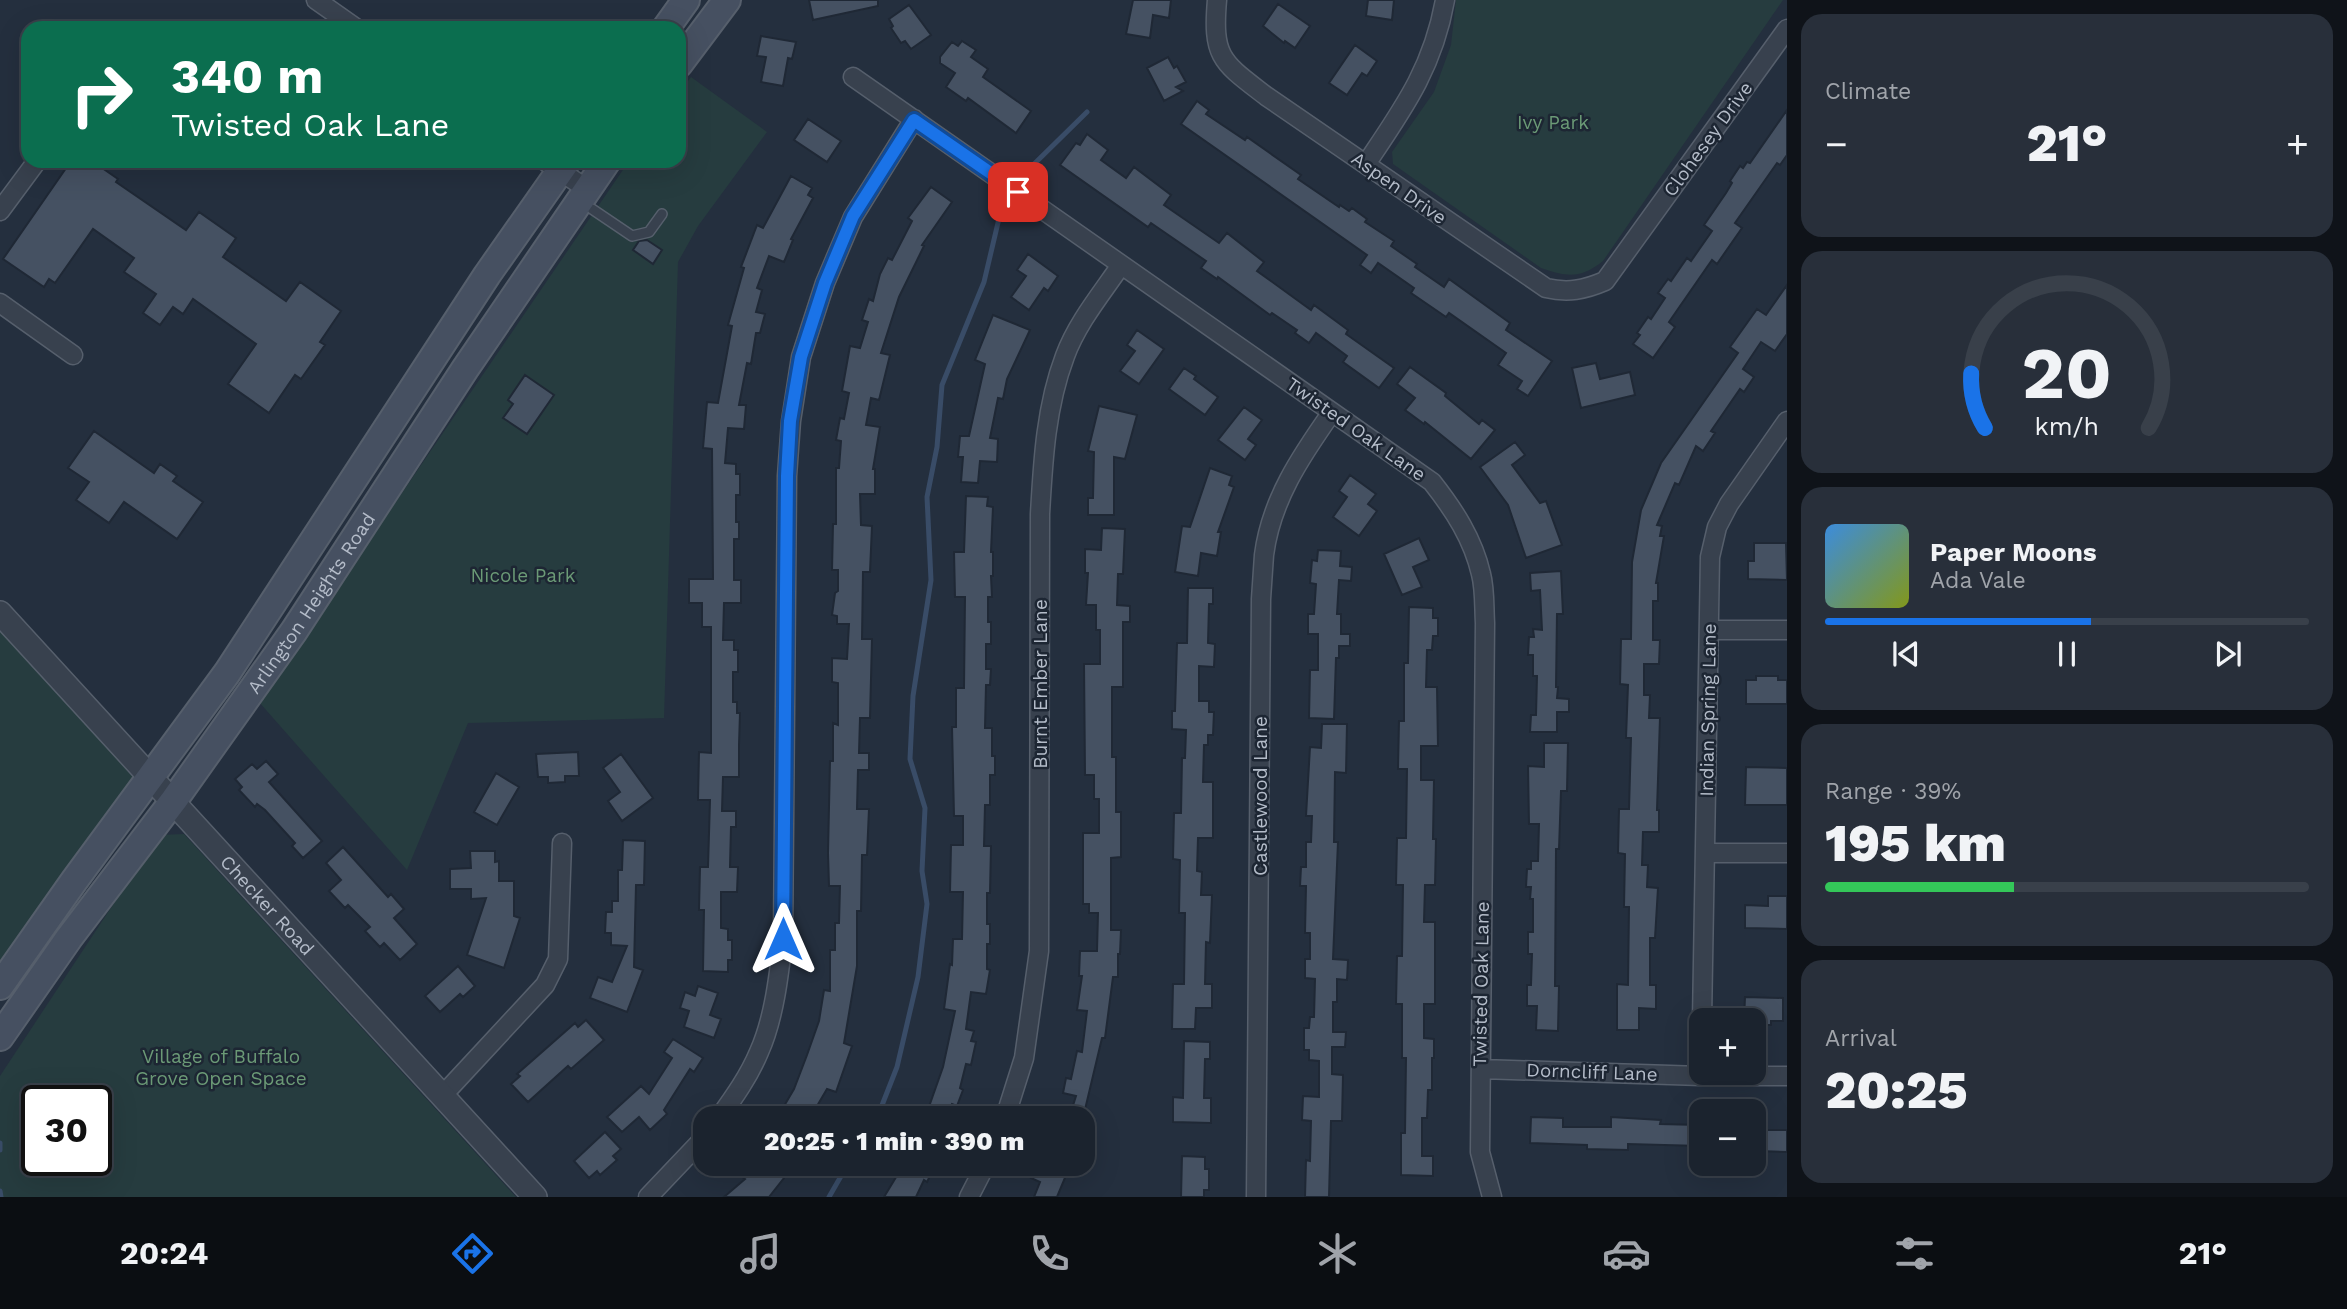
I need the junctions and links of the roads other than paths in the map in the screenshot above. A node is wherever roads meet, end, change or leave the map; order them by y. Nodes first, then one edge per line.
1 (316, 0) edge
2 (686, 0) edge
3 (727, 0) edge
4 (1217, 0) edge
5 (1445, 0) edge
6 (346, 21) edge
7 (671, 21) edge
8 (1787, 29) edge
9 (686, 55) edge
10 (853, 77) dead end
11 (914, 120) junction
12 (1366, 164) junction
13 (32, 168) edge
14 (554, 168) edge
15 (561, 168) edge
16 (604, 168) edge
17 (589, 199) junction
18 (0, 211) edge
19 (662, 214) dead end
20 (1628, 249) joint
21 (1121, 265) junction
22 (0, 303) edge
23 (73, 355) dead end
24 (1332, 412) junction
25 (1787, 421) edge
26 (0, 613) edge
27 (1709, 630) junction
28 (1787, 630) edge
29 (151, 779) junction
30 (174, 800) junction
31 (562, 843) dead end
32 (1705, 853) junction
33 (1787, 853) edge
34 (0, 986) edge
35 (1702, 1008) edge
36 (0, 1037) edge
37 (1480, 1069) junction
38 (1689, 1074) edge
39 (1766, 1076) edge
40 (1787, 1076) edge
41 (442, 1096) junction
42 (727, 1106) edge
43 (1009, 1106) edge
44 (693, 1150) edge
45 (980, 1176) edge
46 (535, 1197) edge
47 (648, 1197) edge
48 (970, 1197) edge
49 (1256, 1197) edge
50 (1492, 1197) edge

1 - 6 street
2 - 7 main road
3 - 9 main road
4 - 12 street, Aspen Drive
5 - 12 street
8 - 20 street, Clohesey Drive
10 - 11 street, Twisted Oak Lane
11 - 21 street, Twisted Oak Lane
11 - 42 street
12 - 20 street, Aspen Drive
13 - 18 street
14 - 29 main road, Arlington Heights Road
15 - 17 street
16 - 17 main road, Arlington Heights Road
17 - 19 lane
17 - 30 main road, Arlington Heights Road
21 - 24 street, Twisted Oak Lane
21 - 43 street, Burnt Ember Lane
22 - 23 street
24 - 37 street, Twisted Oak Lane
24 - 49 street, Castlewood Lane
25 - 27 street, Indian Spring Lane
26 - 29 street, Checker Road
27 - 28 street
27 - 32 street, Indian Spring Lane
29 - 30 street, Checker Road
29 - 34 main road, Arlington Heights Road
30 - 36 main road, Arlington Heights Road
30 - 41 street, Checker Road
31 - 41 street
32 - 33 street
32 - 35 street, Indian Spring Lane
37 - 38 street, Dorncliff Lane
37 - 50 street, Twisted Oak Lane
39 - 40 street, Dorncliff Lane
41 - 46 street, Checker Road
44 - 47 street
45 - 48 street

